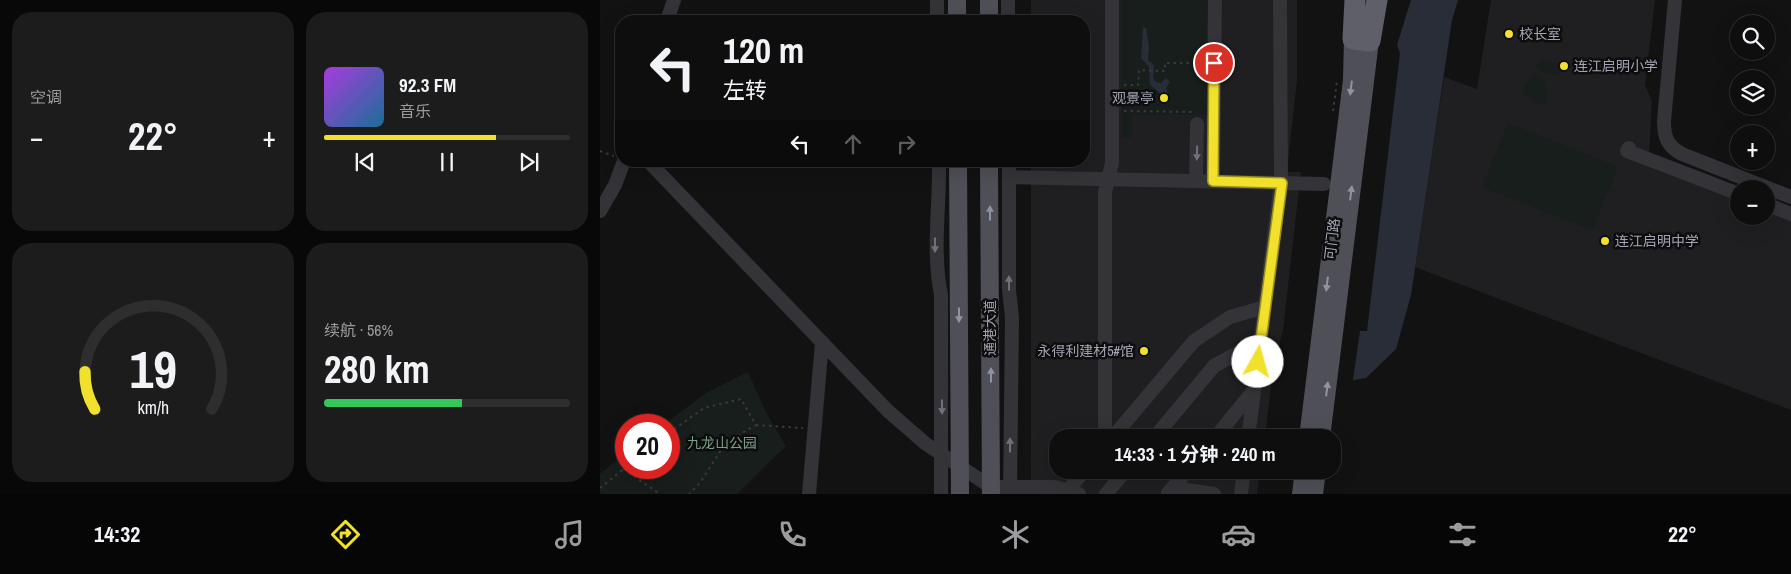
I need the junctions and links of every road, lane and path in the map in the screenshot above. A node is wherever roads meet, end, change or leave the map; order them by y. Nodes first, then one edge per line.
1 (674, 0) edge
2 (937, 0) edge
3 (957, 0) edge
4 (989, 0) edge
5 (1008, 0) edge
6 (1112, 0) edge
7 (1215, 0) edge
8 (1280, 0) edge
9 (1355, 0) edge
10 (1377, 0) edge
11 (1675, 0) edge
12 (670, 15) edge
13 (938, 15) edge
14 (957, 15) edge
15 (989, 15) edge
16 (1008, 15) edge
17 (1362, 40) junction
18 (1214, 63) junction
19 (1112, 85) junction
20 (1112, 111) junction
21 (1214, 112) junction
22 (1197, 124) dead end
23 (1629, 148) dead end
24 (600, 151) edge
25 (615, 156) edge
26 (622, 167) edge
27 (654, 167) edge
28 (939, 167) edge
29 (958, 167) edge
30 (989, 167) edge
31 (1009, 167) edge
32 (1009, 176) junction
33 (1108, 179) junction
34 (1196, 181) junction
35 (1213, 181) junction
36 (1282, 183) junction
37 (1324, 184) dead end
38 (1730, 191) edge
39 (1791, 197) edge
40 (1775, 208) edge
41 (600, 211) edge
42 (1791, 214) edge
43 (1265, 307) junction
44 (822, 342) junction
45 (1260, 348) junction
46 (1254, 390) junction
47 (680, 425) edge
48 (756, 425) junction
49 (815, 429) junction
50 (1106, 429) edge
51 (1120, 429) edge
52 (1162, 429) edge
53 (1222, 429) edge
54 (1249, 429) edge
55 (1309, 429) edge
56 (1322, 429) edge
57 (942, 454) junction
58 (960, 466) junction
59 (615, 476) edge
60 (638, 479) edge
61 (1080, 479) edge
62 (1118, 479) edge
63 (1180, 479) edge
64 (1243, 479) edge
65 (1303, 479) edge
66 (1316, 479) edge
67 (600, 482) edge
68 (601, 487) edge
69 (991, 491) edge
70 (1010, 491) edge
71 (1170, 491) edge
72 (1073, 492) edge
73 (660, 494) edge
74 (689, 494) edge
75 (809, 494) edge
76 (942, 494) edge
77 (960, 494) edge
78 (1106, 494) edge
79 (1214, 494) edge
80 (1241, 494) edge
81 (1301, 494) edge
82 (1314, 494) edge

1 - 12 street
2 - 13 street
3 - 14 main road
4 - 15 main road
5 - 16 street
6 - 19 street
7 - 18 street
8 - 36 street
9 - 17 highway
10 - 17 highway
11 - 39 street
17 -> 55 main road, 可门路
56 -> 17 main road, 可门路
18 - 19 path
18 - 21 street
19 - 20 street
20 - 21 path
20 - 33 street
21 - 35 street
22 -> 34 street
23 - 38 street
24 - 25 path
26 - 41 street
27 - 44 street
28 -> 57 street
29 -> 58 main road
69 -> 30 main road, 通港大道
31 - 32 street
32 - 33 street
70 -> 32 street
33 - 34 street
33 - 50 street
34 - 35 street
35 - 36 street
36 - 37 street
36 - 43 street
40 - 42 street
43 - 45 street
43 - 51 street
44 - 49 street
44 - 57 street
45 - 46 street
45 - 52 street
46 - 53 street
46 - 54 street
47 - 48 path
48 - 49 path
48 - 74 path
49 - 75 street
57 - 58 street
57 - 76 street
58 - 69 street
58 - 77 main road
59 - 68 path
60 - 73 path
61 - 72 street
62 - 78 street
63 - 71 street
64 - 80 street
65 - 81 main road
66 - 82 main road
67 - 68 path
69 - 70 street
70 - 72 street
71 - 79 street

